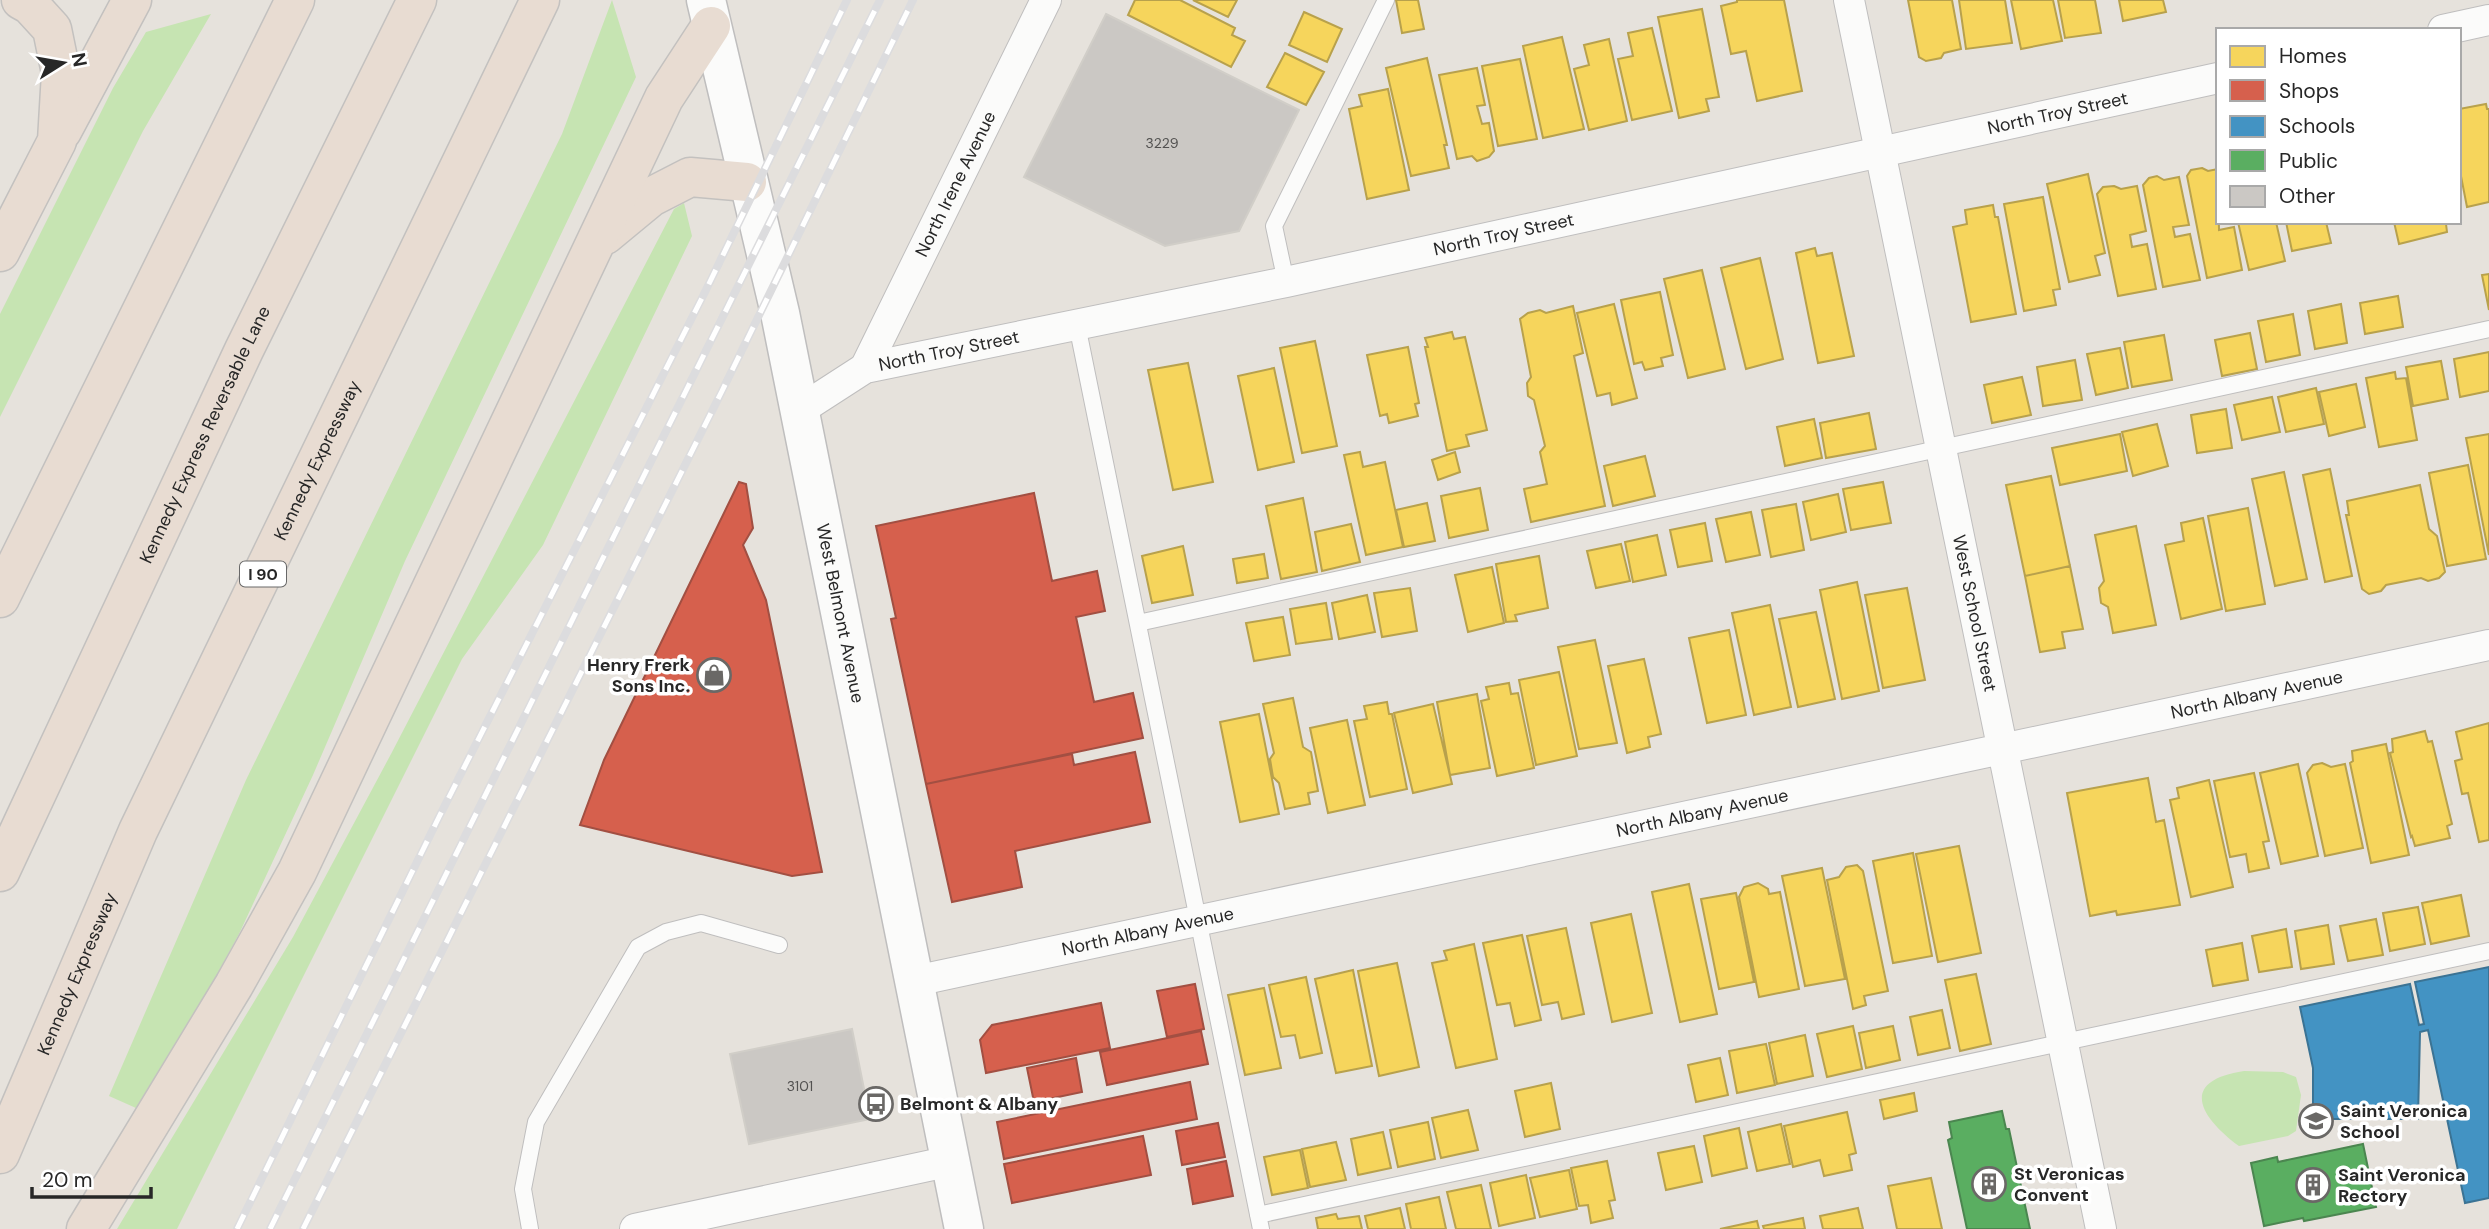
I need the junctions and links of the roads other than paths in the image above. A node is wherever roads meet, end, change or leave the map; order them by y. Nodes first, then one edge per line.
1 (21, 0) edge
2 (132, 0) edge
3 (295, 0) edge
4 (417, 0) edge
5 (540, 0) edge
6 (1046, 0) edge
7 (1386, 0) edge
8 (1849, 0) edge
9 (714, 9) edge
10 (2489, 20) edge
11 (2452, 28) edge
12 (2216, 78) edge
13 (57, 141) junction
14 (1880, 151) junction
15 (747, 182) junction
16 (596, 243) junction
17 (0, 252) edge
18 (1286, 282) junction
19 (1077, 325) junction
20 (2489, 329) edge
21 (865, 368) junction
22 (800, 410) junction
23 (1941, 448) junction
24 (0, 598) edge
25 (1138, 623) junction
26 (2489, 645) edge
27 (2003, 751) junction
28 (0, 872) edge
29 (1199, 921) junction
30 (779, 945) dead end
31 (2489, 951) edge
32 (915, 981) junction
33 (2063, 1044) junction
34 (0, 1154) edge
35 (951, 1161) junction
36 (1260, 1222) edge
37 (642, 1228) edge
38 (86, 1229) edge
39 (530, 1229) edge
40 (964, 1229) edge
41 (2101, 1229) edge

1 - 13 highway
2 - 13 highway
3 - 24 highway
4 - 28 highway, Kennedy Express Reversable Lane
5 - 34 highway, Kennedy Expressway / I 90
6 - 21 street, North Irene Avenue
7 - 18 lane
8 - 14 street, West School Street
9 - 15 main road, West Belmont Avenue
9 - 16 highway
10 - 11 street
12 - 14 street, North Troy Street
13 - 17 highway
14 - 18 street, North Troy Street
14 - 23 street, West School Street
15 - 16 highway
15 - 22 main road, West Belmont Avenue
16 - 38 highway
18 - 19 street, North Troy Street
19 - 21 street, North Troy Street
19 - 25 lane
20 - 23 lane
21 - 22 street, North Troy Street
22 - 32 main road, West Belmont Avenue
23 - 25 lane
23 - 27 street, West School Street
25 - 29 lane
26 - 27 street, North Albany Avenue
27 - 29 street, North Albany Avenue
27 - 33 street, West School Street
29 - 32 street, North Albany Avenue
29 - 36 lane
30 - 39 lane
31 - 33 lane
32 - 35 main road, West Belmont Avenue
33 - 36 lane
33 - 41 street, West School Street
35 - 37 street
35 - 40 main road, West Belmont Avenue

